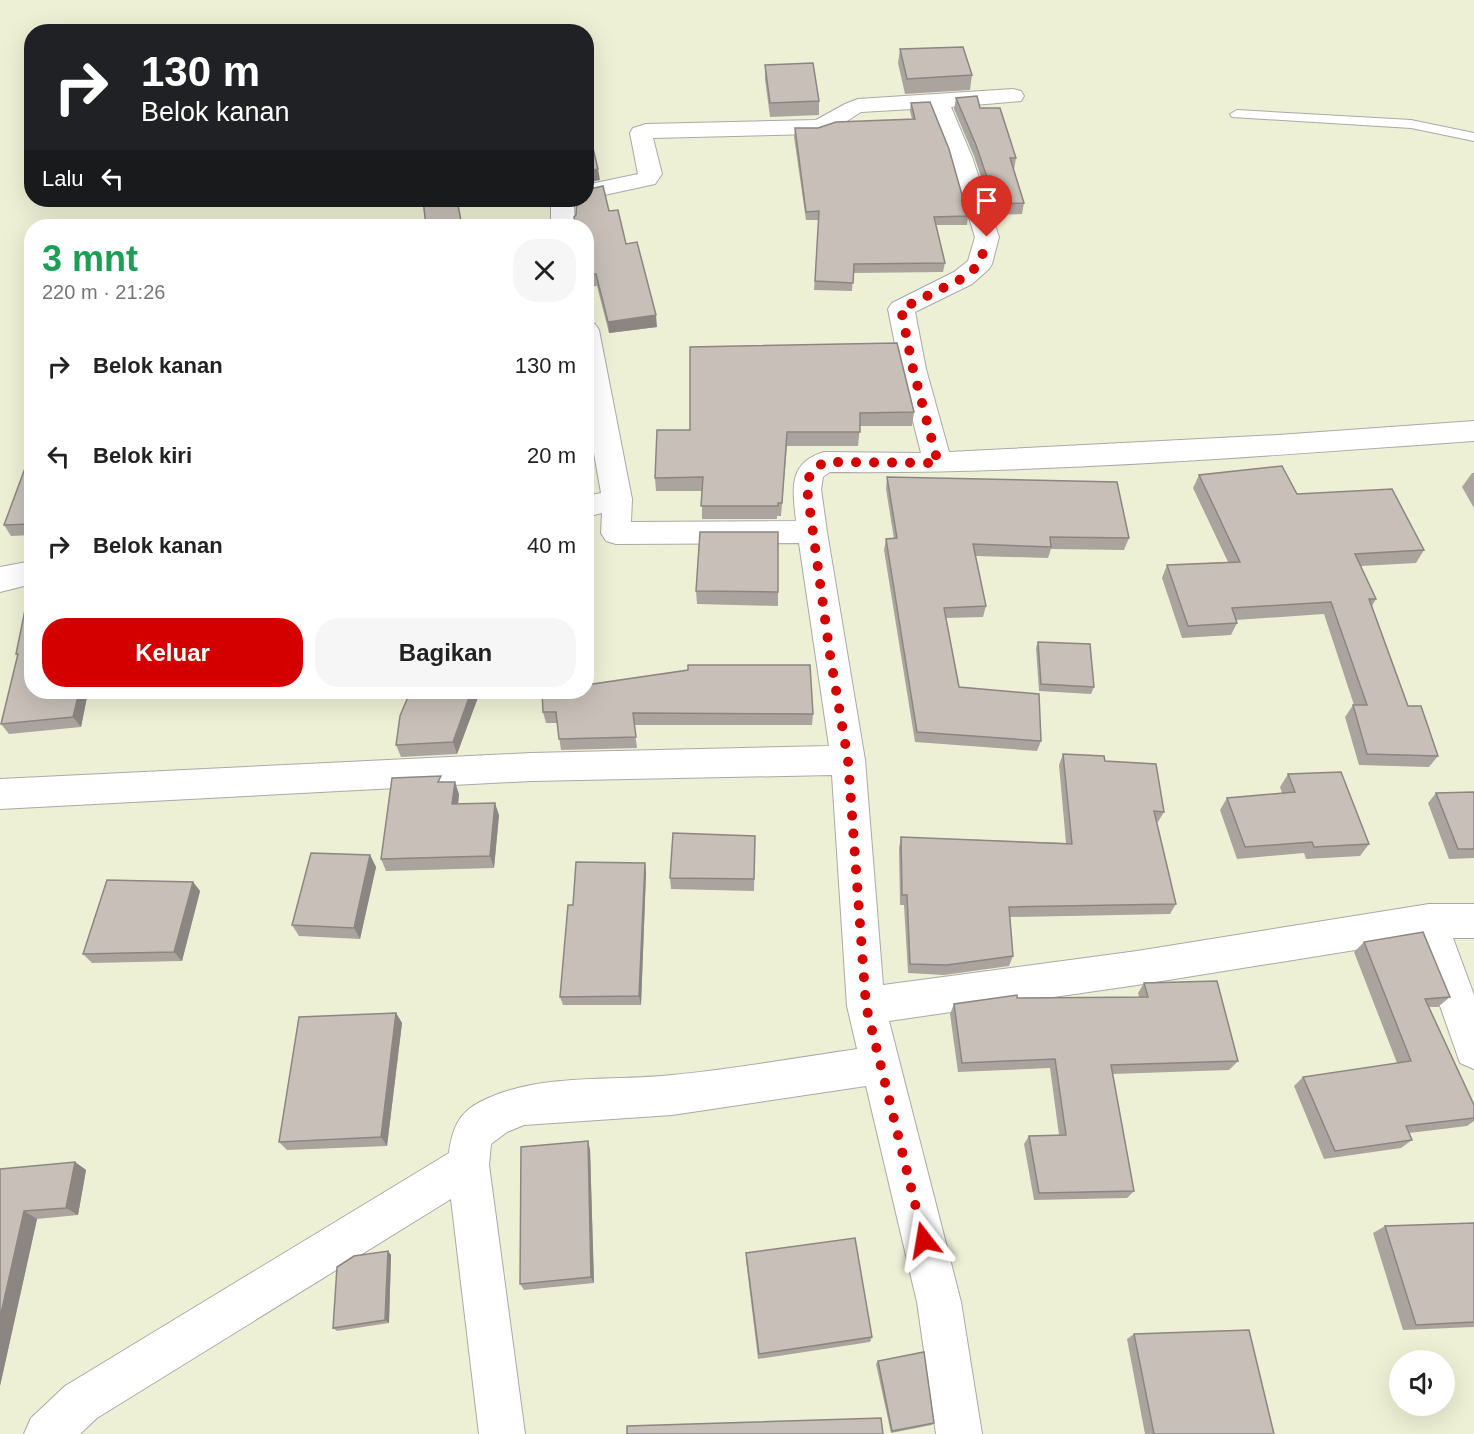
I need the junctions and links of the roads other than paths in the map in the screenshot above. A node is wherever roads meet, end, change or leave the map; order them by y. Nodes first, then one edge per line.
1 (1013, 96) dead end
2 (939, 101) junction
3 (1237, 114) dead end
4 (1474, 137) edge
5 (594, 190) edge
6 (594, 374) edge
7 (1474, 431) edge
8 (938, 463) junction
9 (617, 499) junction
10 (594, 505) edge
11 (812, 532) junction
12 (24, 573) edge
13 (0, 580) edge
14 (848, 760) junction
15 (0, 794) edge
16 (1429, 921) junction
17 (1474, 921) edge
18 (866, 1006) junction
19 (1474, 1050) edge
20 (879, 1065) junction
21 (468, 1165) junction
22 (47, 1434) edge
23 (502, 1434) edge
24 (959, 1434) edge

1 - 2 street
2 - 5 street
2 - 8 street
3 - 4 lane
6 - 9 street
7 - 8 street
8 - 11 street
9 - 10 street
9 - 11 street
11 - 14 street
12 - 13 street
14 - 15 street
14 - 18 street
16 - 17 street
16 - 18 street
16 - 19 street
18 - 20 street
20 - 21 street
20 - 24 street
21 - 22 street
21 - 23 street

